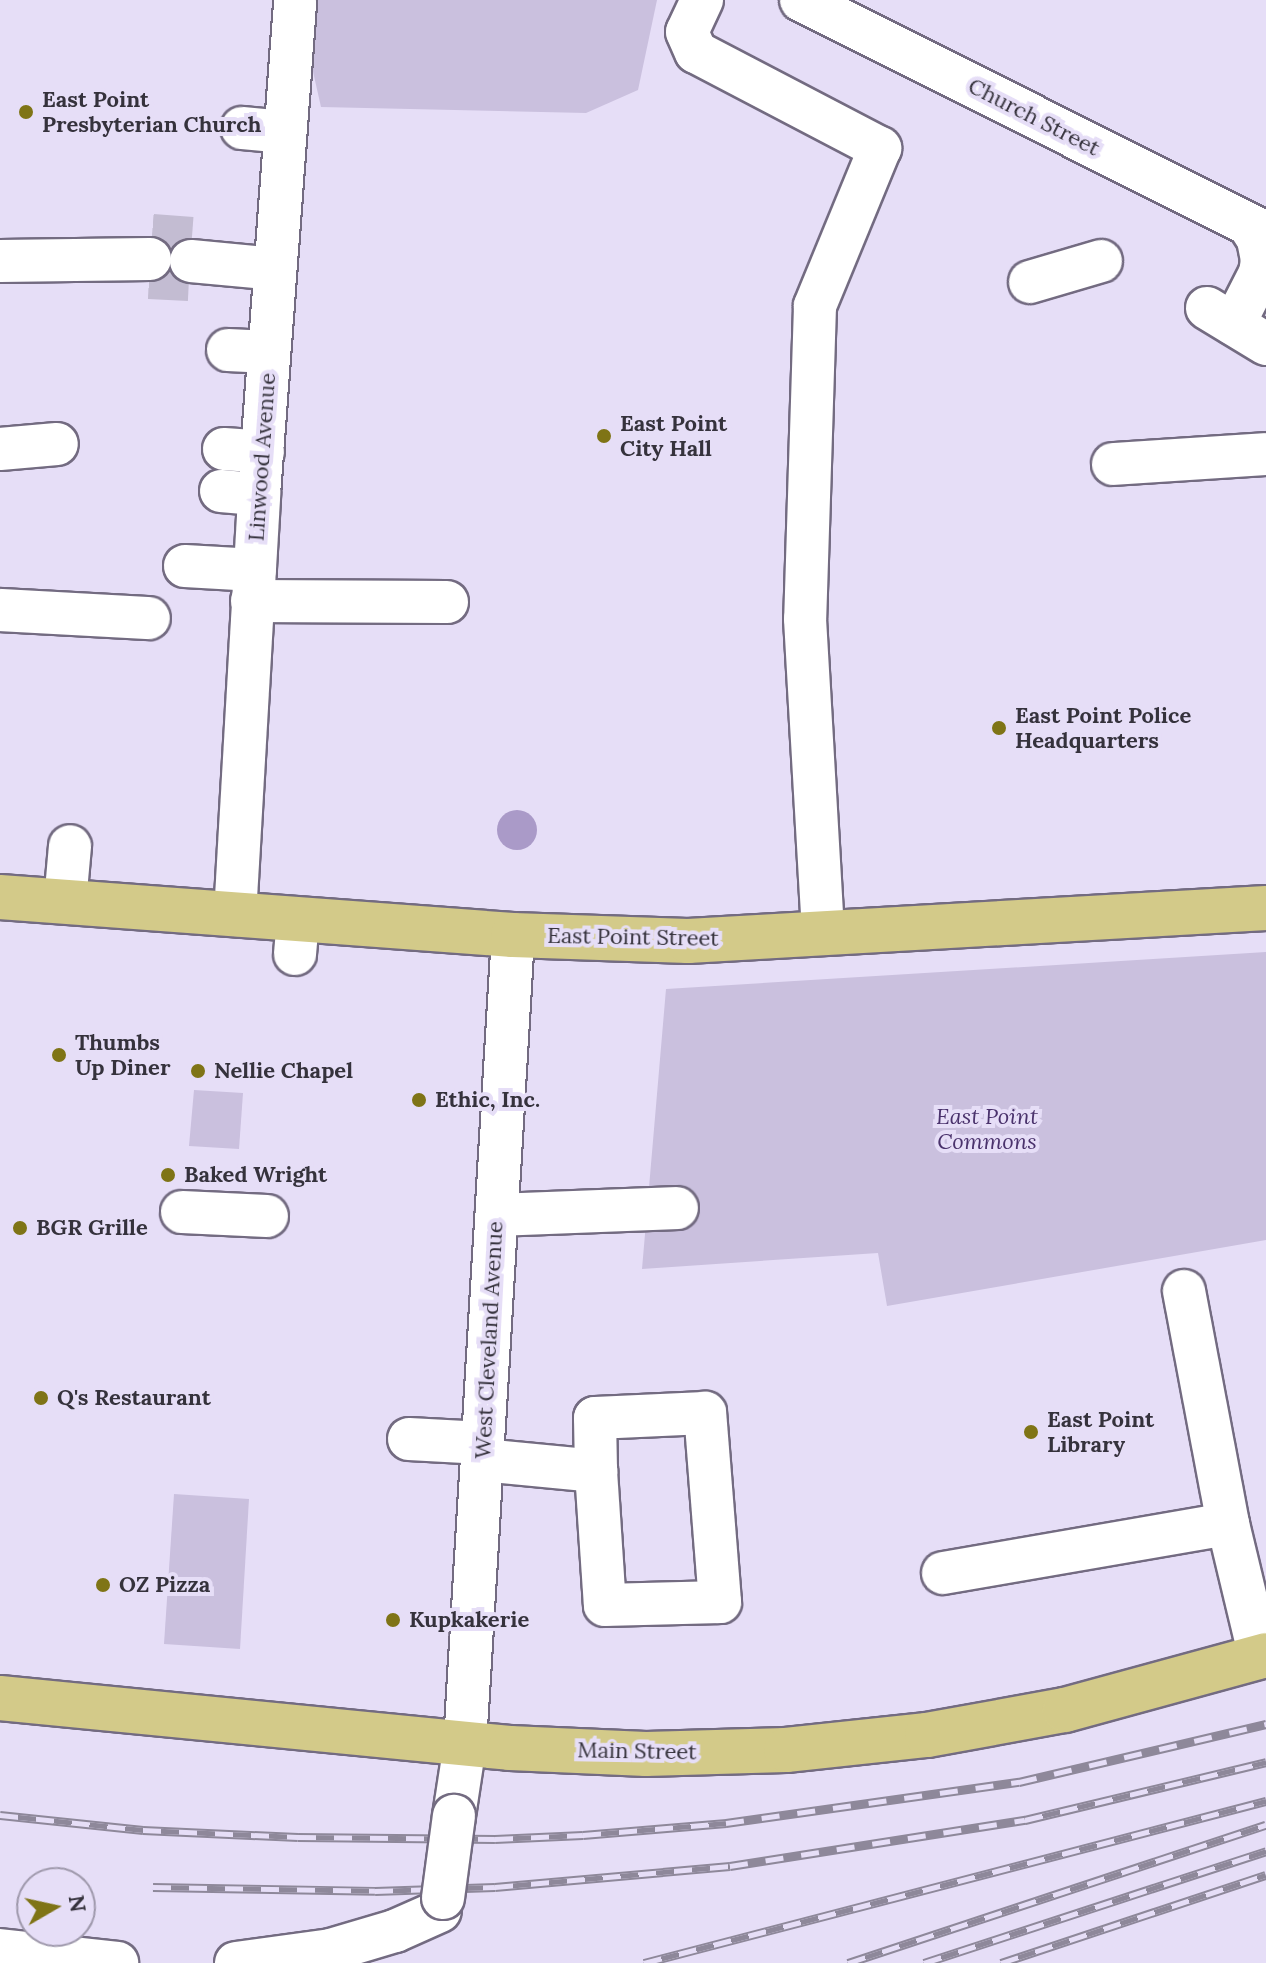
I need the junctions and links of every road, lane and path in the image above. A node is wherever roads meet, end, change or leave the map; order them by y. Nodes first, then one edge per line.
1 (295, 0) edge
2 (702, 0) edge
3 (801, 0) edge
4 (242, 128) dead end
5 (284, 132) junction
6 (1258, 229) edge
7 (0, 261) edge
8 (1101, 261) dead end
9 (255, 267) junction
10 (1030, 282) dead end
11 (1247, 330) edge
12 (228, 350) dead end
13 (269, 352) junction
14 (57, 444) dead end
15 (0, 449) edge
16 (1266, 454) edge
17 (1113, 464) dead end
18 (185, 566) dead end
19 (254, 586) junction
20 (447, 602) dead end
21 (0, 610) edge
22 (149, 618) dead end
23 (70, 846) dead end
24 (0, 897) edge
25 (65, 902) junction
26 (1256, 902) edge
27 (235, 915) junction
28 (823, 933) junction
29 (513, 935) junction
30 (677, 1208) dead end
31 (182, 1212) dead end
32 (497, 1215) junction
33 (267, 1216) dead end
34 (1184, 1291) dead end
35 (409, 1439) dead end
36 (482, 1452) junction
37 (596, 1471) junction
38 (1228, 1524) junction
39 (943, 1573) dead end
40 (1263, 1656) edge
41 (0, 1698) edge
42 (465, 1744) junction
43 (442, 1904) junction
44 (0, 1950) edge
45 (117, 1963) edge
46 (236, 1963) edge
47 (394, 1963) edge

1 - 5 street, Linwood Avenue
2 - 28 street
3 - 6 street, Church Street
4 - 5 street
5 - 9 street, Linwood Avenue
6 - 11 street
7 - 9 street
8 - 10 street
9 - 13 street, Linwood Avenue
12 - 13 street
13 - 19 street, Linwood Avenue
14 - 15 street
16 - 17 street
18 - 19 street
19 - 20 street
19 - 27 street, Linwood Avenue
21 - 22 street
23 - 25 street
24 - 25 main road, East Point Street
25 - 27 main road, East Point Street
26 - 28 main road, East Point Street
27 - 29 main road, East Point Street
28 - 29 main road, East Point Street
29 - 32 street, West Cleveland Avenue
30 - 32 street
31 - 33 street
32 - 36 street, West Cleveland Avenue
34 - 38 street
35 - 36 street
36 - 37 street
36 - 42 street, West Cleveland Avenue
37 - 37 street
38 - 39 street
38 - 40 street
40 - 42 main road, Main Street
41 - 42 main road, Main Street
42 - 43 street, West Cleveland Avenue, bridge
43 - 46 street
43 - 47 street
44 - 45 street

